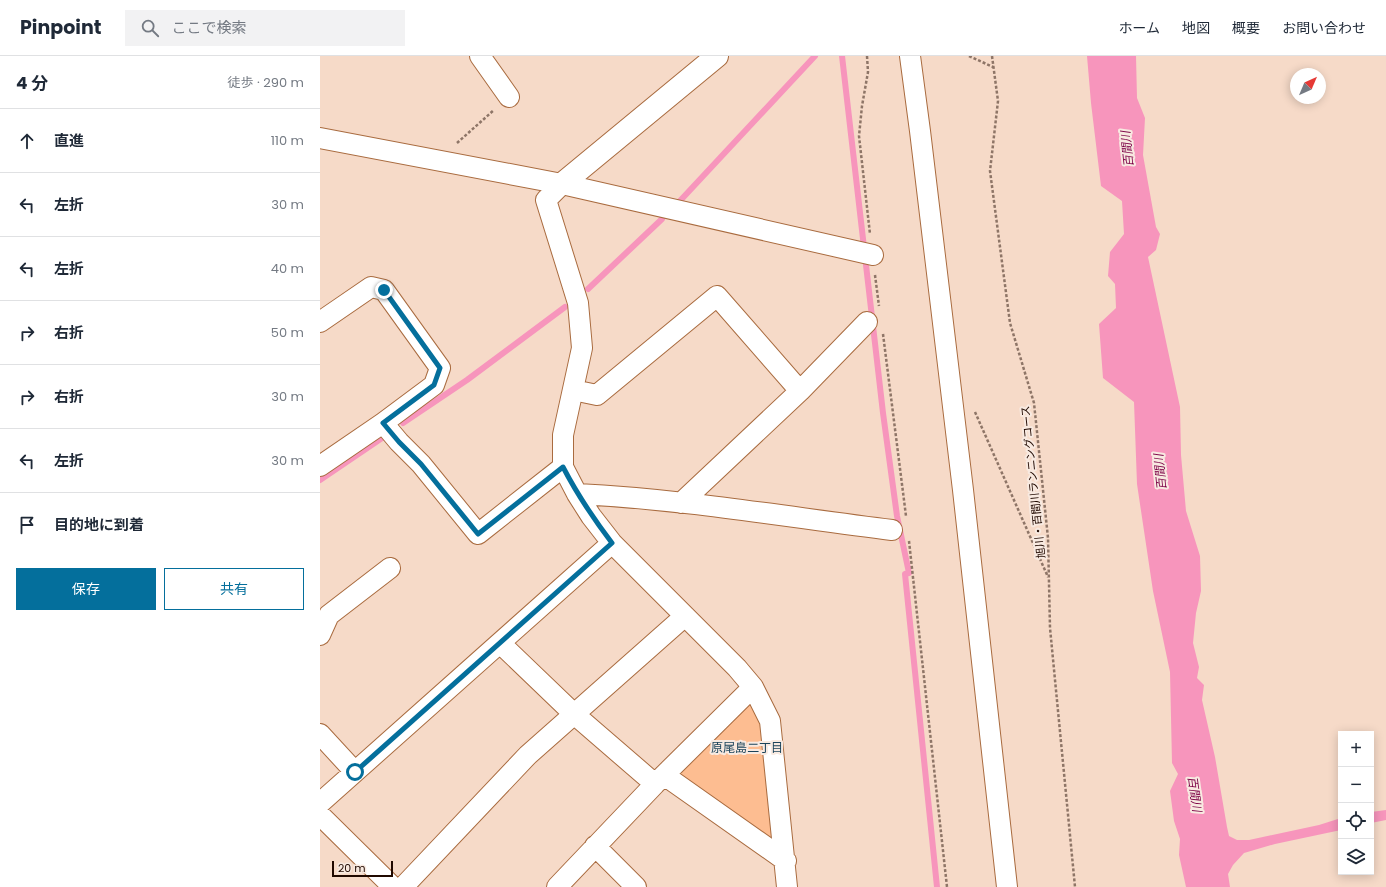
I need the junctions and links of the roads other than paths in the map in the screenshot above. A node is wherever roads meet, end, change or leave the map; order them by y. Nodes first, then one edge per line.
1 (480, 56) edge
2 (717, 56) edge
3 (910, 56) edge
4 (509, 97) road end
5 (320, 138) edge
6 (562, 184) junction
7 (867, 254) road end
8 (320, 322) edge
9 (877, 322) road end
10 (573, 390) junction
11 (800, 391) junction
12 (383, 423) junction
13 (320, 466) edge
14 (563, 467) junction
15 (577, 494) junction
16 (681, 503) junction
17 (903, 530) road end
18 (612, 543) junction
19 (390, 568) dead end
20 (685, 616) junction
21 (320, 636) edge
22 (500, 643) junction
23 (753, 688) junction
24 (574, 714) junction
25 (320, 734) edge
26 (355, 772) junction
27 (659, 779) junction
28 (320, 803) edge
29 (320, 815) edge
30 (595, 846) junction
31 (786, 861) junction
32 (393, 887) edge
33 (403, 887) edge
34 (557, 887) edge
35 (636, 887) edge
36 (787, 887) edge
37 (1007, 887) edge

1 - 4 street
2 - 6 street
3 - 37 street
5 - 6 street
6 - 7 street
6 - 10 street
8 - 12 street
9 - 11 street
10 - 11 street
10 - 14 street
11 - 16 street
12 - 13 street
12 - 14 street
14 - 15 street
15 - 16 street
15 - 18 street
16 - 17 street
18 - 20 street
18 - 22 street
19 - 21 street
20 - 23 street
20 - 24 street
22 - 24 street
22 - 26 street
23 - 27 street
23 - 31 street
24 - 27 street
24 - 33 street
25 - 26 street
26 - 28 street
27 - 30 street
27 - 31 street
29 - 32 street
30 - 34 street
30 - 35 street
31 - 36 street

